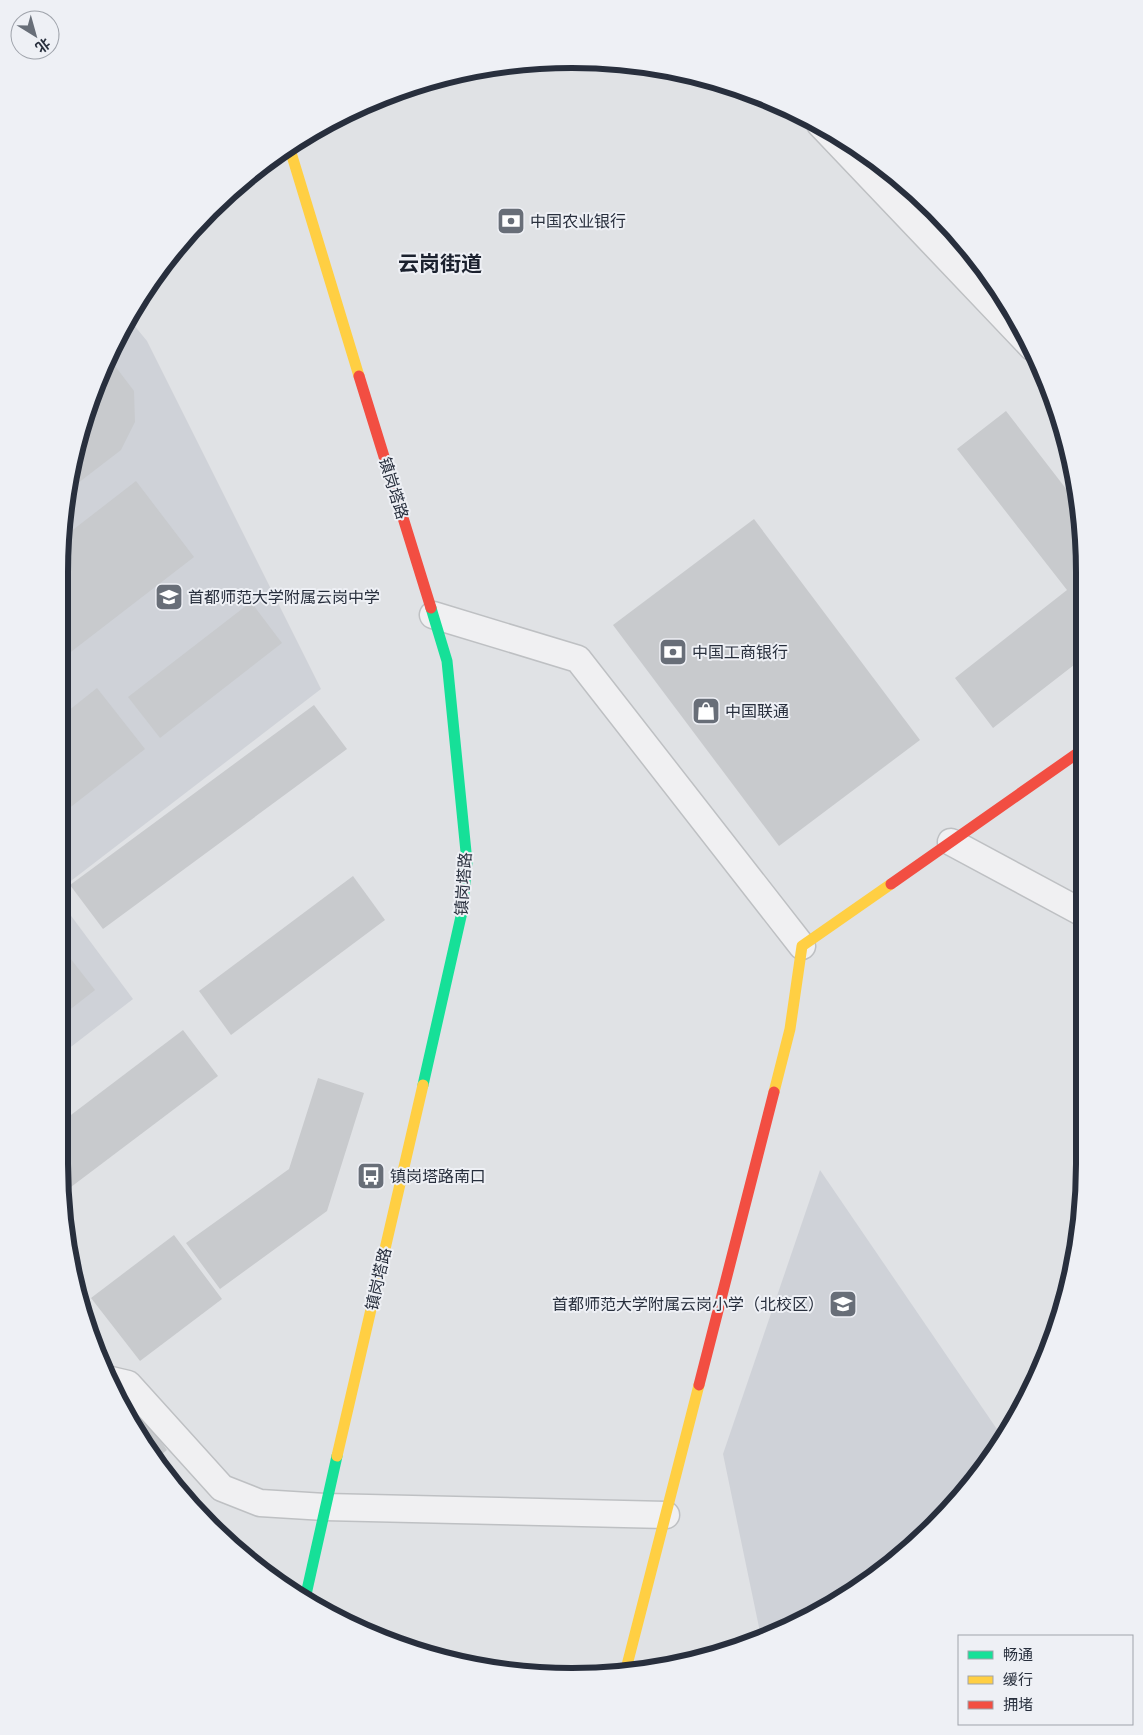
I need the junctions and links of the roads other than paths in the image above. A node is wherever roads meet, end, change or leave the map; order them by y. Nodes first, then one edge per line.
1 (839, 144) edge
2 (291, 152) edge
3 (1010, 324) edge
4 (433, 615) junction
5 (1076, 754) edge
6 (951, 842) junction
7 (1076, 909) edge
8 (802, 946) junction
9 (117, 1381) edge
10 (325, 1507) junction
11 (666, 1515) junction
12 (306, 1592) edge
13 (627, 1664) edge

1 - 3 street
2 - 4 street, 镇岗塔路
4 - 8 street
4 - 10 street, 镇岗塔路
5 - 6 street
6 - 7 street
6 - 8 street
8 - 11 street
9 - 10 street
10 - 11 street
10 - 12 street, 镇岗塔路
11 - 13 street

